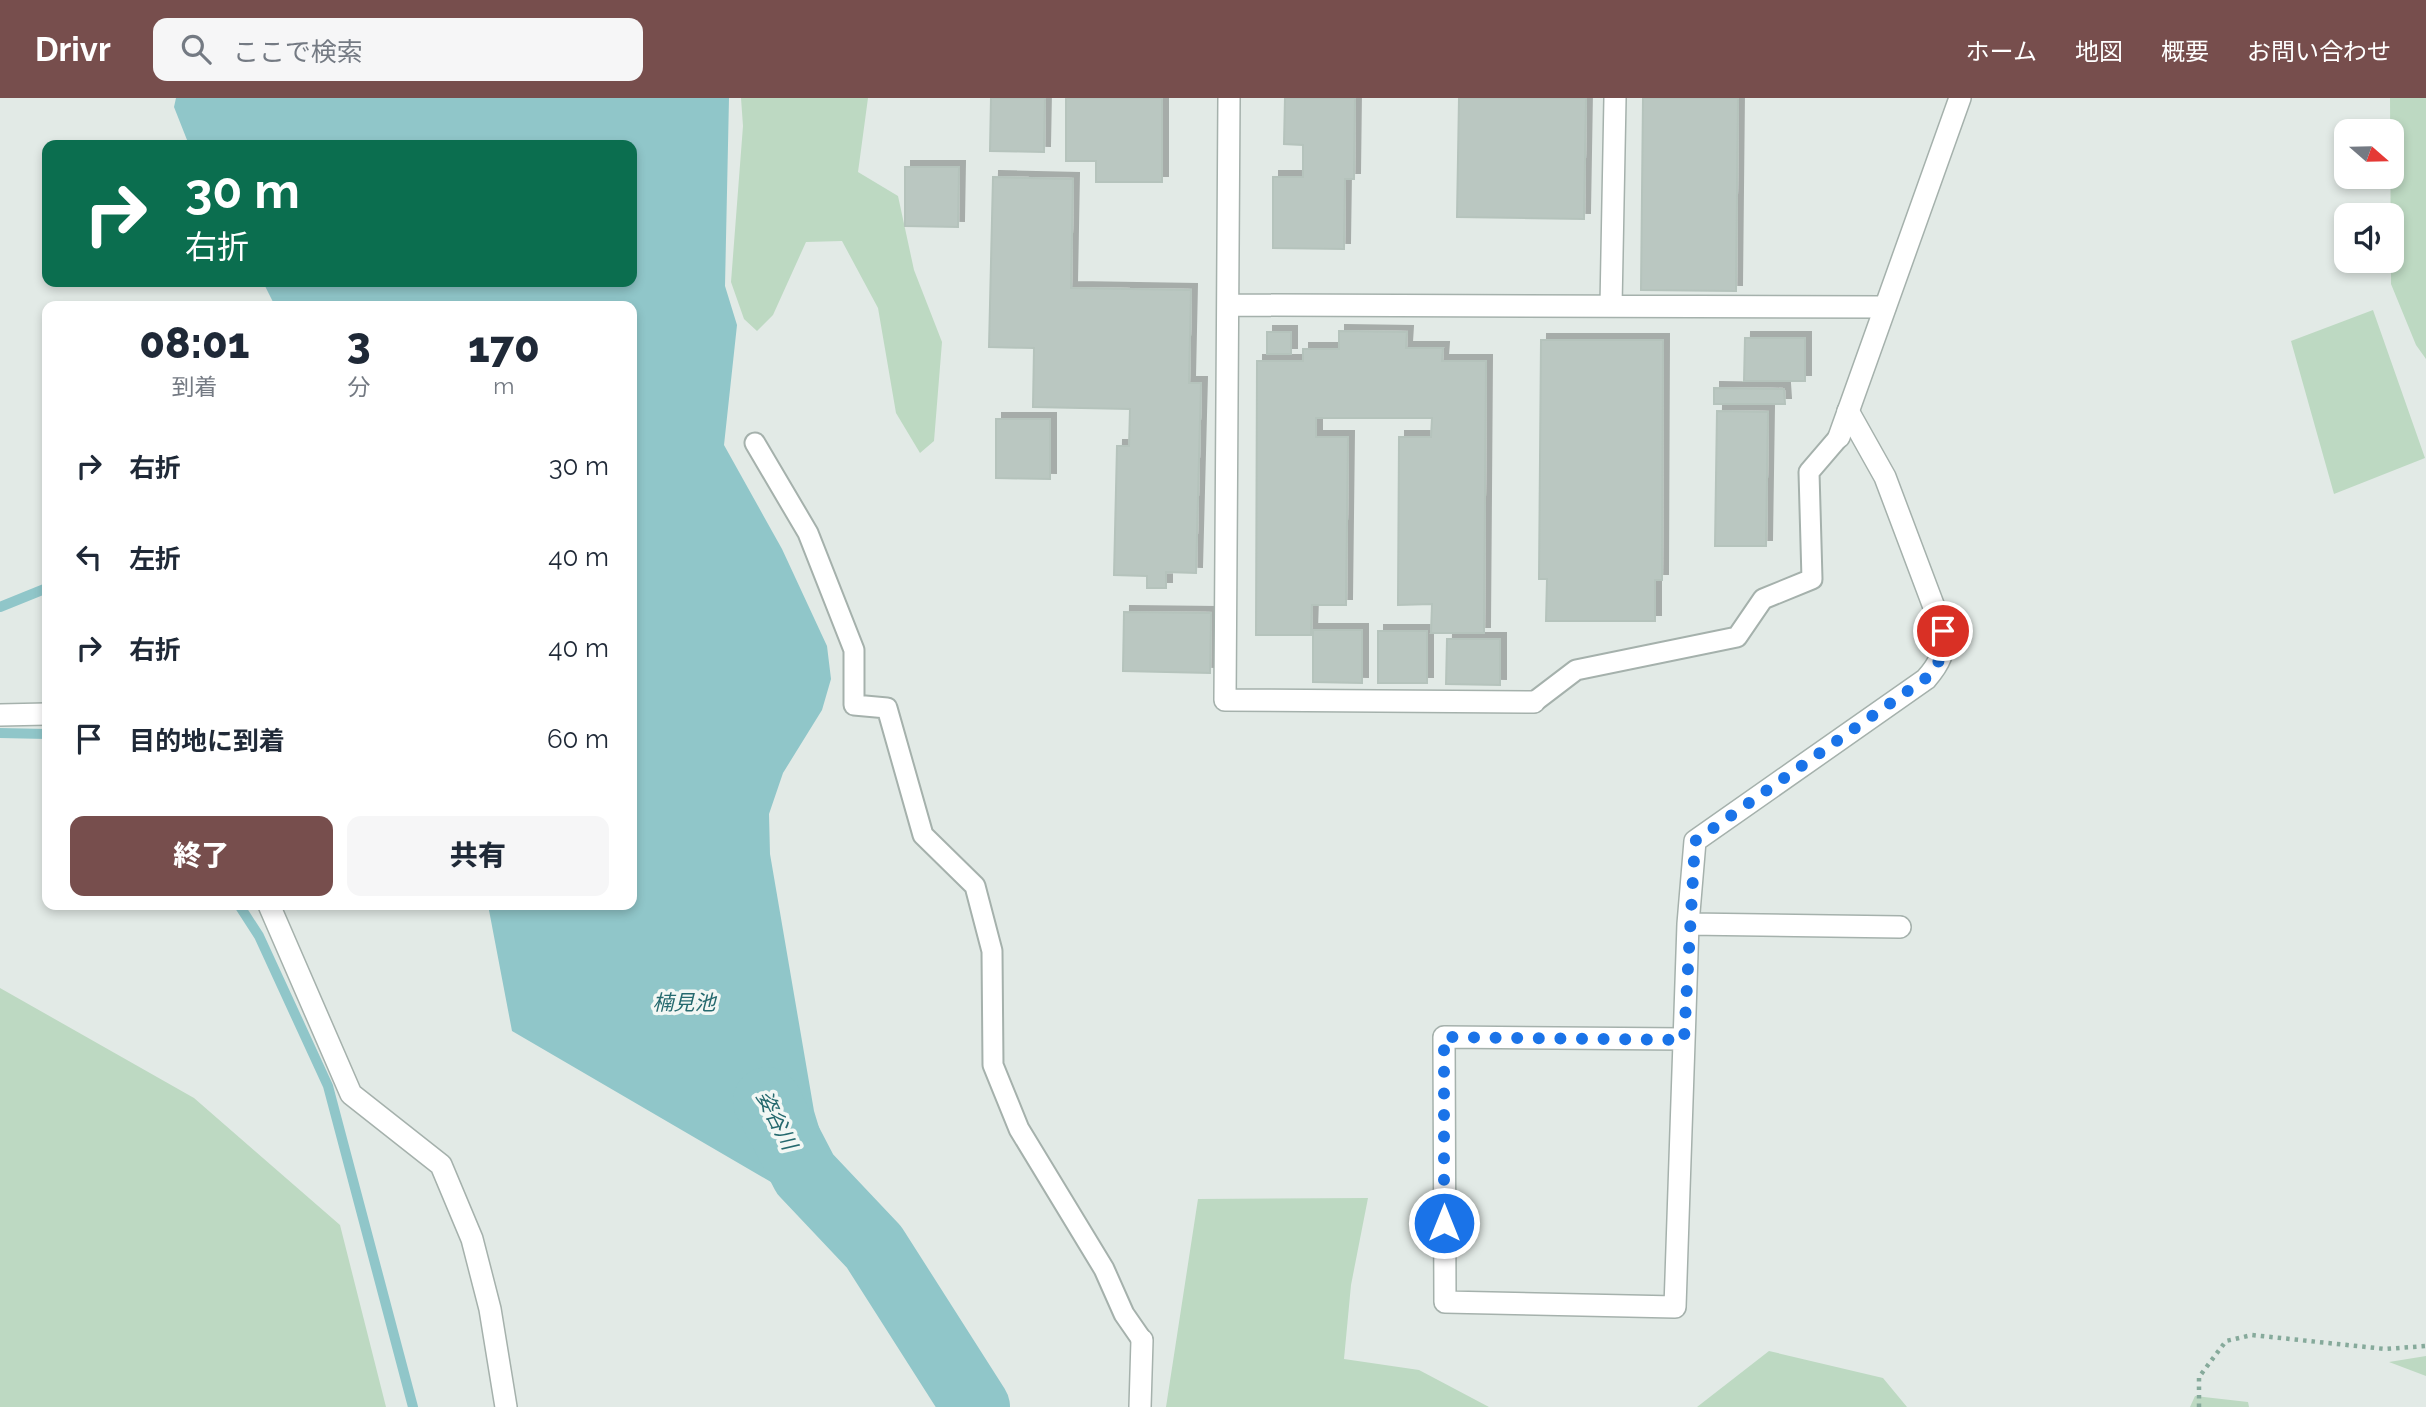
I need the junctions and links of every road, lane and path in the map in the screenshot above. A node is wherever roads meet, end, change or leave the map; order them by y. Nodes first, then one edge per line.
1 (1229, 98) edge
2 (1615, 98) edge
3 (1960, 98) edge
4 (1230, 305) junction
5 (1611, 306) junction
6 (1885, 307) junction
7 (1848, 411) junction
8 (1839, 437) joint
9 (755, 443) dead end
10 (1534, 702) joint
11 (42, 714) edge
12 (0, 715) edge
13 (271, 910) edge
14 (1688, 924) junction
15 (1900, 927) dead end
16 (1684, 1040) junction
17 (1142, 1340) joint
18 (2426, 1346) edge
19 (506, 1407) edge
20 (1140, 1407) edge
21 (2199, 1407) edge

1 - 4 street
2 - 5 street
3 - 6 street
4 - 5 street
4 - 10 street
5 - 6 street
6 - 7 street
7 - 8 street
7 - 14 street
8 - 10 lane
9 - 17 lane
11 - 12 street
13 - 19 street
14 - 15 street
14 - 16 street
16 - 16 street
17 - 20 street
18 - 21 path

